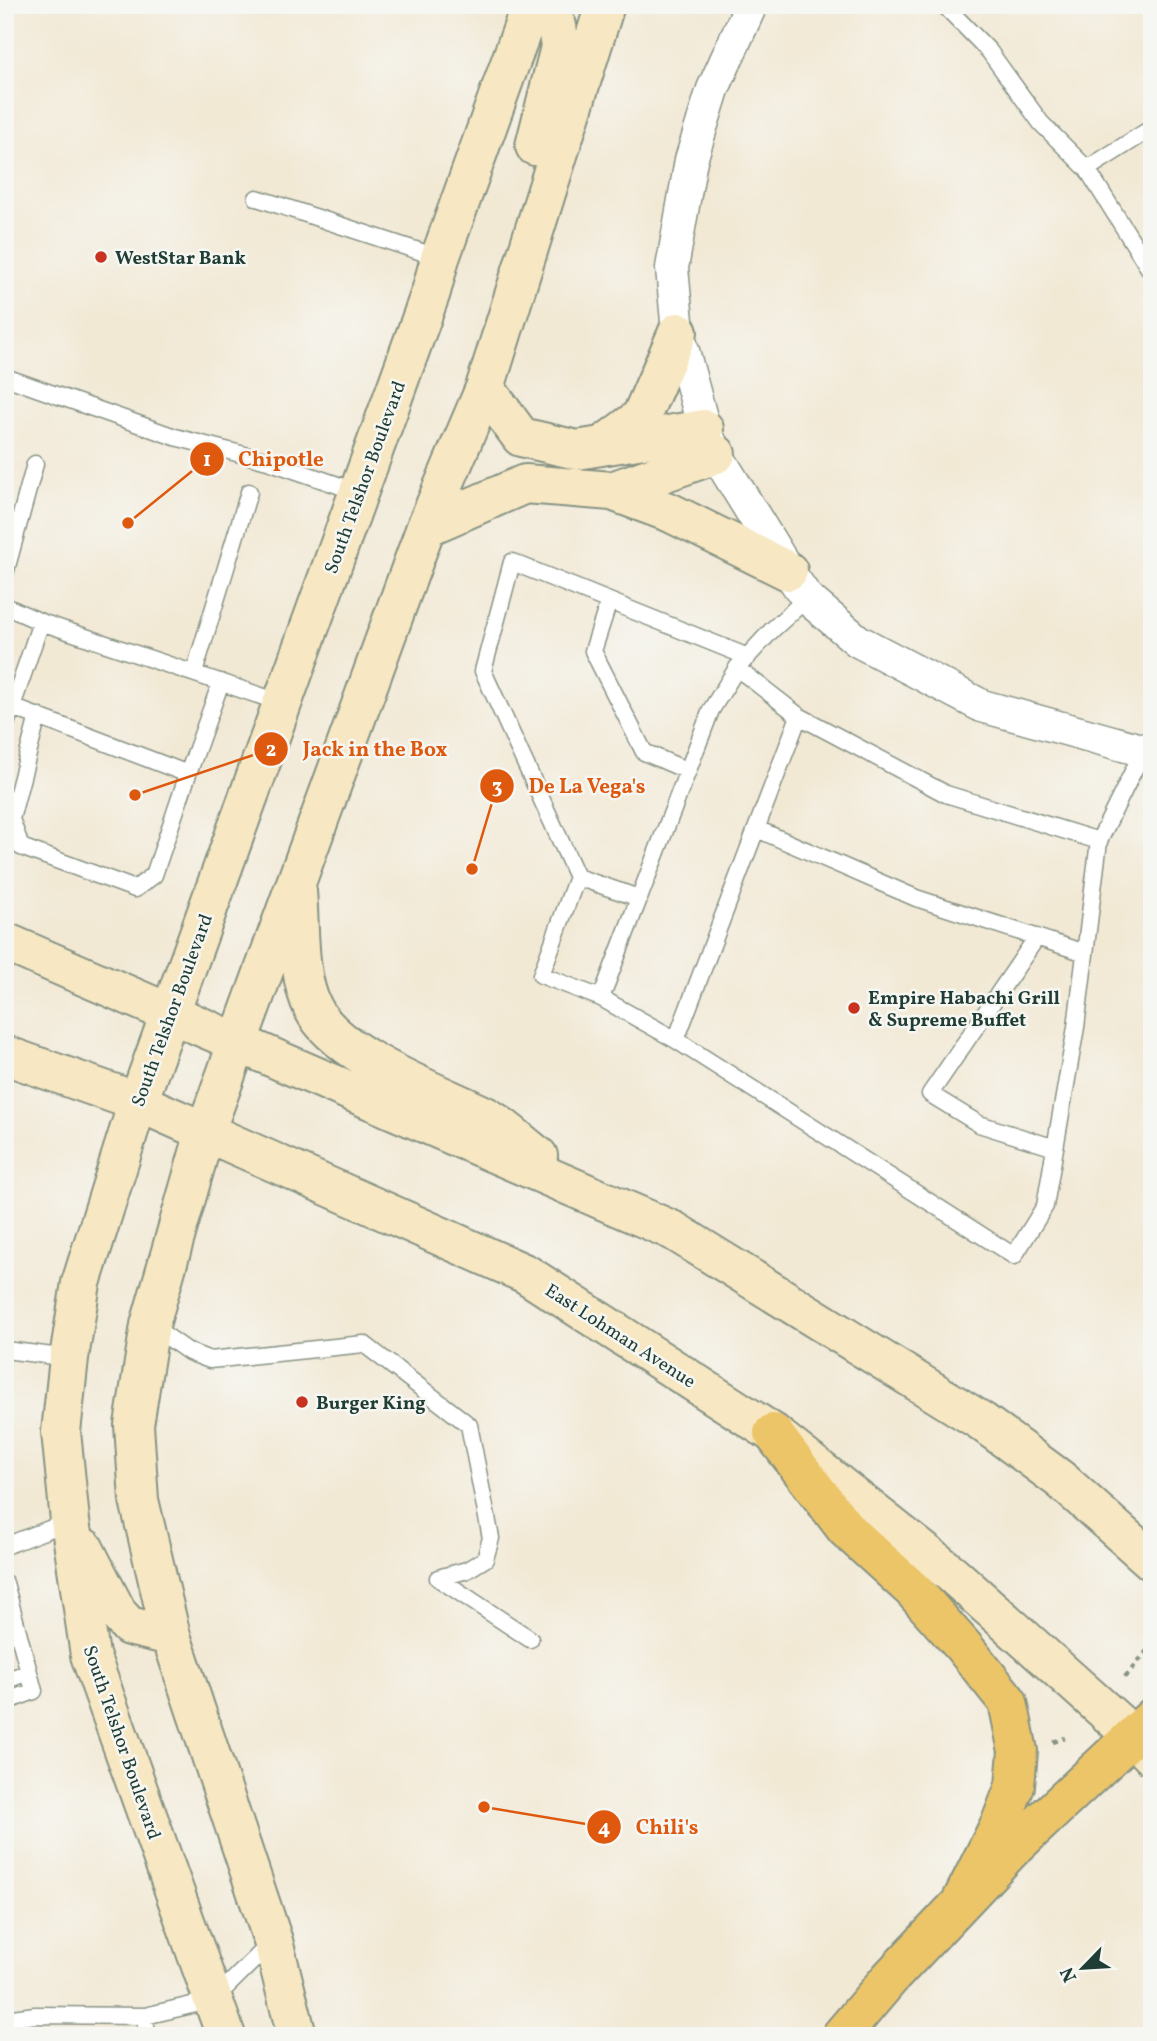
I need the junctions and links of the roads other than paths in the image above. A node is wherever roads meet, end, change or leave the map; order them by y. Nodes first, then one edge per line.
1 (531, 5) edge
2 (540, 5) edge
3 (604, 5) edge
4 (751, 5) edge
5 (944, 5) edge
6 (1152, 128) edge
7 (1087, 169) junction
8 (257, 198) dead end
9 (440, 258) junction
10 (1152, 273) edge
11 (505, 322) junction
12 (678, 332) junction
13 (5, 377) edge
14 (485, 388) junction
15 (710, 441) junction
16 (603, 446) junction
17 (35, 464) dead end
18 (612, 491) junction
19 (249, 492) dead end
20 (358, 492) junction
21 (425, 527) junction
22 (5, 574) edge
23 (798, 585) junction
24 (609, 601) junction
25 (5, 606) edge
26 (41, 622) junction
27 (743, 662) junction
28 (194, 673) junction
29 (221, 682) junction
30 (282, 703) junction
31 (12, 707) junction
32 (38, 716) junction
33 (800, 716) junction
34 (5, 727) edge
35 (1148, 752) edge
36 (688, 771) junction
37 (188, 774) junction
38 (757, 829) junction
39 (1099, 841) junction
40 (578, 877) junction
41 (296, 881) junction
42 (639, 898) junction
43 (1037, 937) junction
44 (6, 943) edge
45 (1085, 953) junction
46 (601, 998) junction
47 (170, 1014) junction
48 (676, 1040) junction
49 (238, 1041) junction
50 (5, 1055) edge
51 (138, 1102) junction
52 (205, 1132) junction
53 (1055, 1148) junction
54 (581, 1190) junction
55 (150, 1325) junction
56 (5, 1350) edge
57 (69, 1358) junction
58 (773, 1433) junction
59 (69, 1521) junction
60 (5, 1546) edge
61 (1152, 1561) edge
62 (5, 1583) edge
63 (171, 1636) junction
64 (530, 1639) dead end
65 (29, 1672) junction
66 (5, 1681) edge
67 (5, 1702) edge
68 (1146, 1737) edge
69 (960, 1904) junction
70 (273, 1941) junction
71 (213, 2000) junction
72 (145, 2016) junction
73 (7, 2017) edge
74 (147, 2036) edge
75 (226, 2036) edge
76 (297, 2036) edge
77 (841, 2036) edge

1 - 9 main road, South Telshor Boulevard
2 - 11 main road
3 - 11 main road
4 - 12 street
5 - 7 lane
6 - 7 lane
7 - 10 lane
8 - 9 lane
9 - 20 main road, South Telshor Boulevard
11 - 14 main road
12 - 15 street
12 - 16 main road
13 - 20 lane
14 - 16 main road
14 - 21 main road
15 - 16 main road
15 - 18 main road
15 - 23 street
17 - 22 lane
18 - 21 main road
18 - 23 main road
19 - 28 lane
20 - 30 main road, South Telshor Boulevard
21 - 41 main road
23 - 27 lane
23 - 35 street
24 - 27 lane
24 - 36 lane
24 - 40 lane
25 - 26 lane
26 - 28 lane
26 - 31 lane
27 - 33 lane
27 - 36 lane
28 - 29 lane
29 - 30 lane
29 - 37 lane
30 - 47 main road, South Telshor Boulevard
31 - 32 lane
31 - 34 lane
32 - 37 lane
32 - 37 lane
33 - 38 lane
33 - 39 lane
35 - 39 lane
36 - 42 lane
38 - 43 lane
38 - 48 lane
39 - 45 lane
40 - 42 lane
40 - 46 lane
41 - 49 main road
41 - 54 main road
42 - 46 lane
43 - 45 lane
43 - 53 lane
44 - 47 main road
45 - 53 lane
46 - 48 lane
47 - 49 main road
47 - 51 main road, South Telshor Boulevard
48 - 53 lane
49 - 52 main road
49 - 54 main road
50 - 51 main road, East Lohman Avenue
51 - 52 main road, East Lohman Avenue
51 - 57 main road, South Telshor Boulevard
52 - 55 main road
52 - 58 main road, East Lohman Avenue
54 - 61 main road
55 - 63 main road
55 - 64 lane
56 - 57 lane
57 - 59 main road, South Telshor Boulevard
58 - 68 main road, East Lohman Avenue
58 - 69 highway
59 - 60 lane
59 - 63 main road
59 - 71 main road, South Telshor Boulevard
62 - 65 lane
63 - 70 main road
65 - 66 lane
65 - 67 lane
68 - 69 highway
69 - 77 highway
70 - 71 lane
70 - 76 main road
71 - 72 lane
71 - 75 main road, South Telshor Boulevard
72 - 73 lane
72 - 74 lane

